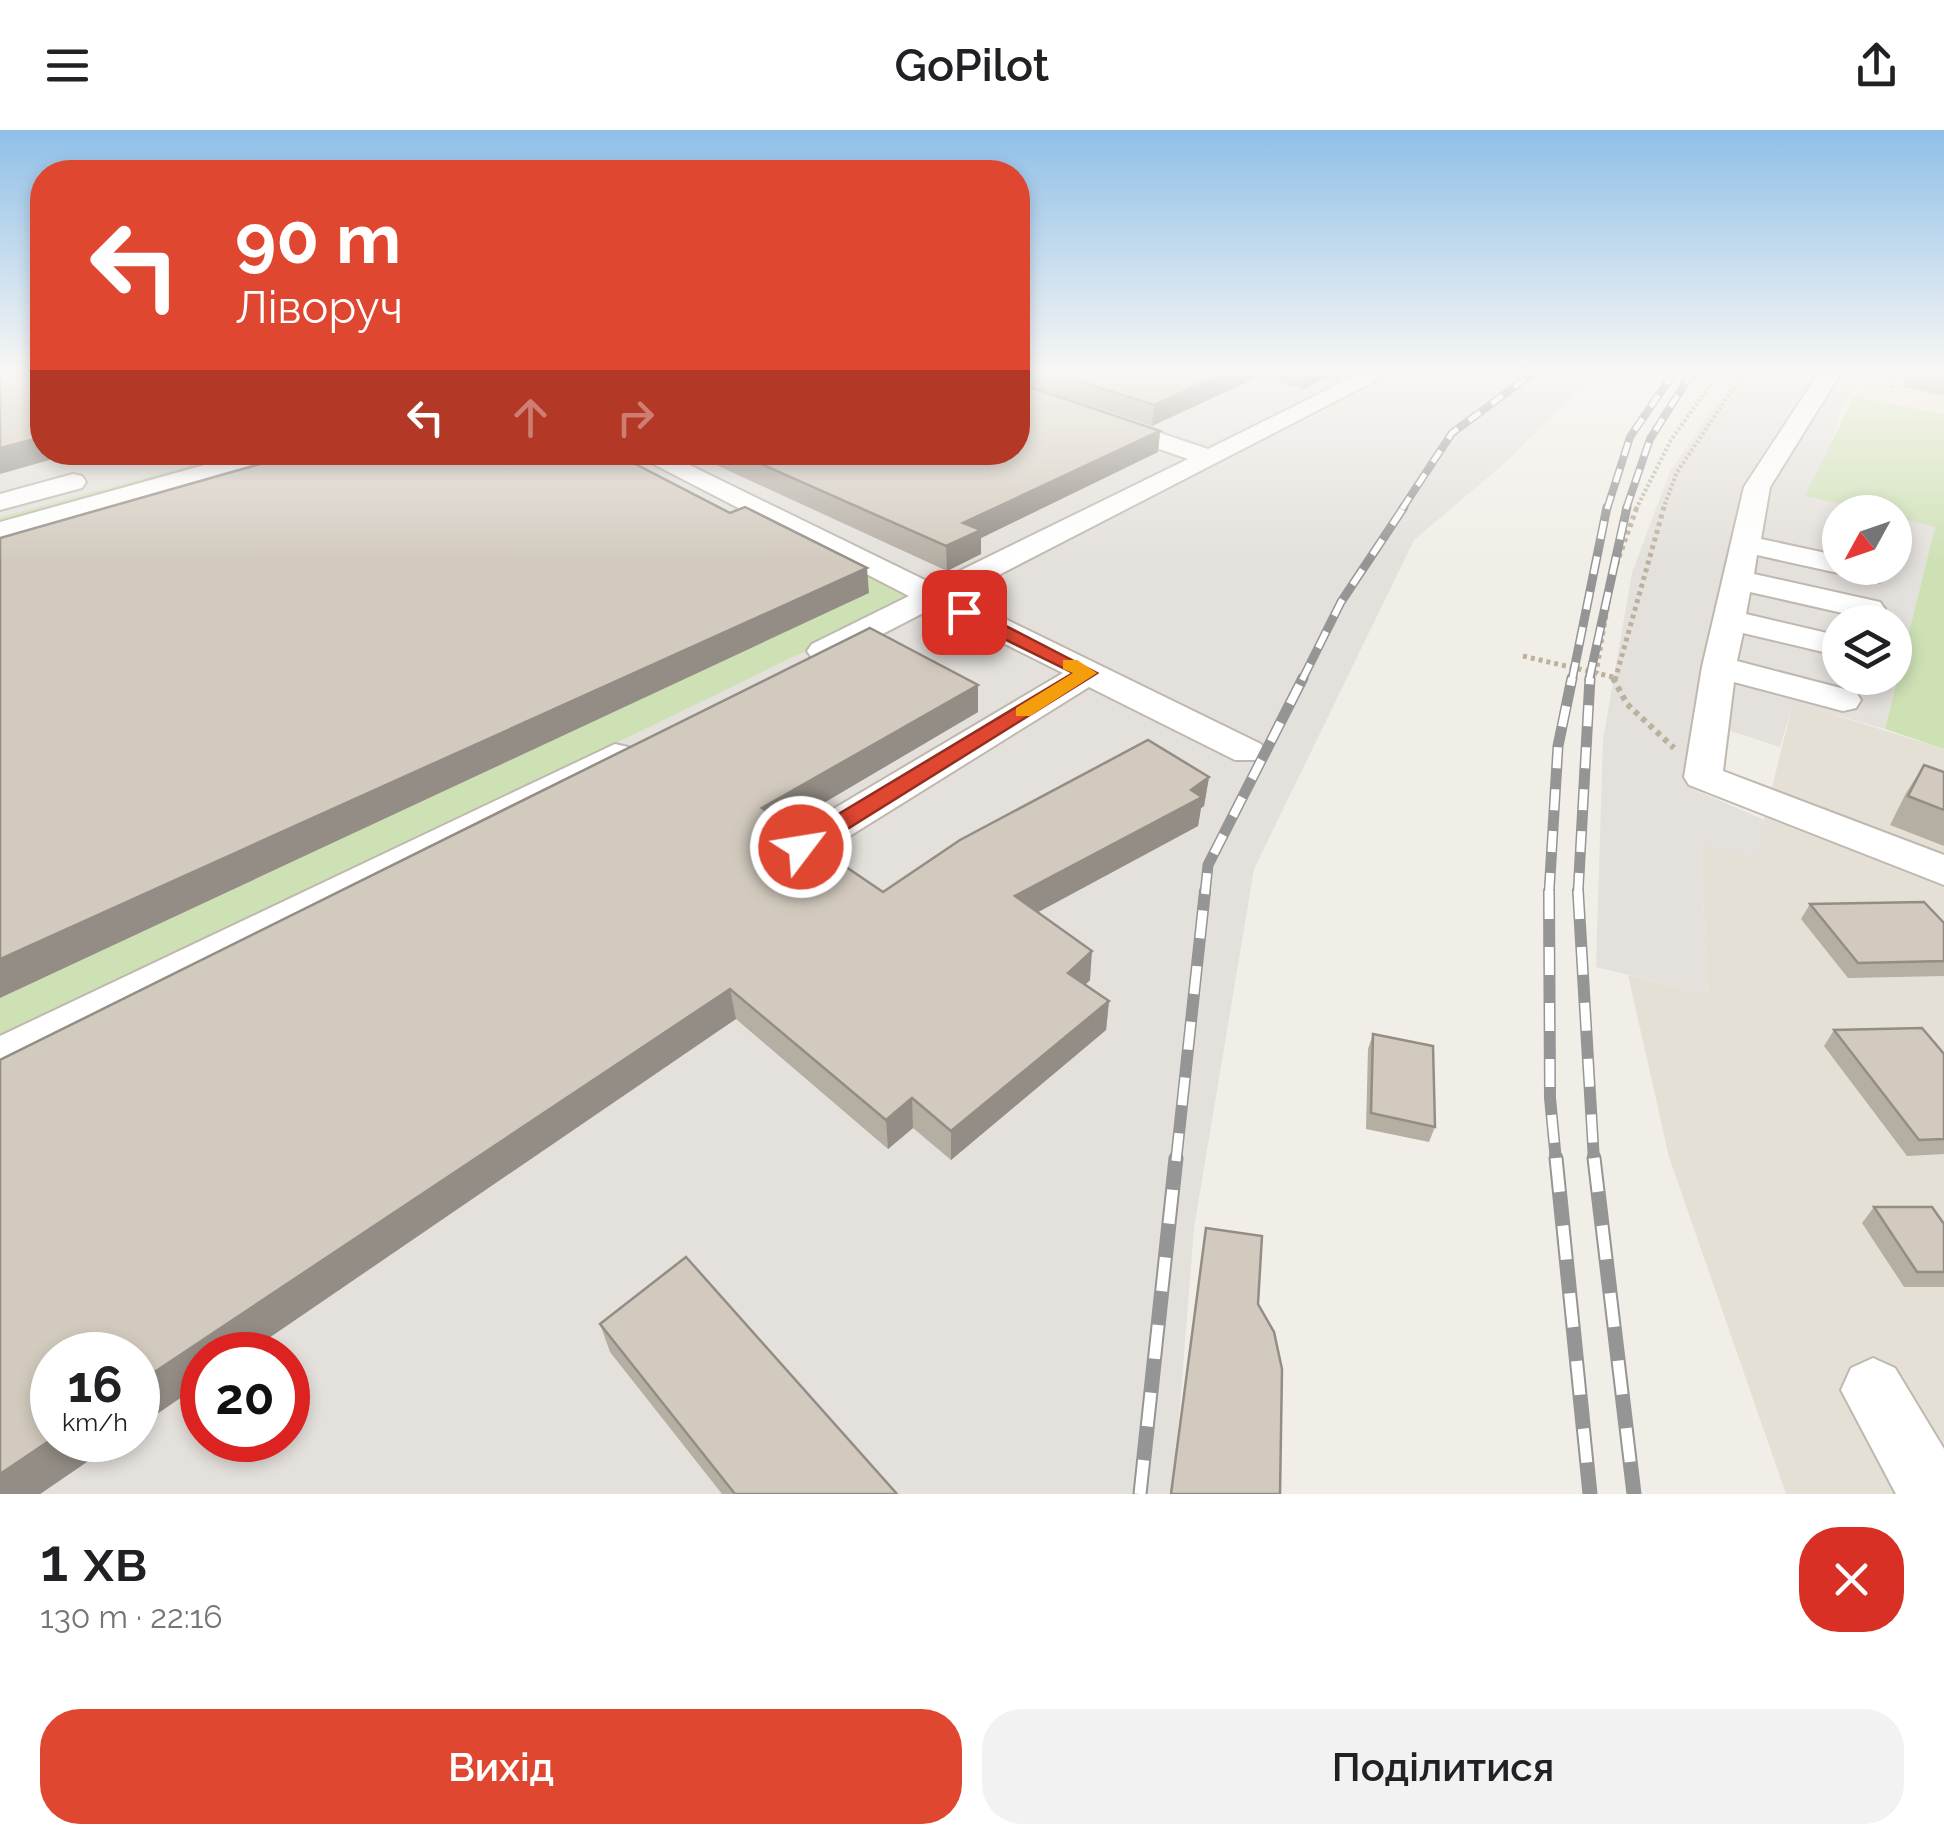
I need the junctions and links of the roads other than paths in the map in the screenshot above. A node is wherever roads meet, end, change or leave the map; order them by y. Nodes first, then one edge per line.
1 (1142, 435) edge
2 (1257, 435) edge
3 (1791, 435) edge
4 (1210, 458) junction
5 (136, 465) edge
6 (235, 465) edge
7 (668, 465) edge
8 (0, 502) edge
9 (0, 531) edge
10 (1745, 544) junction
11 (1822, 561) edge
12 (1738, 580) junction
13 (934, 597) junction
14 (1851, 605) edge
15 (1730, 620) junction
16 (1822, 642) edge
17 (793, 666) edge
18 (1719, 667) junction
19 (1088, 673) junction
20 (1843, 700) dead end
21 (652, 736) edge
22 (1248, 752) dead end
23 (801, 847) edge
24 (1944, 872) edge
25 (0, 1058) edge
26 (1872, 1390) dead end
27 (1933, 1494) edge

1 - 4 street
2 - 4 street
3 - 10 street
4 - 13 street
5 - 8 street
6 - 9 street
7 - 13 street
10 - 11 street
10 - 12 street
12 - 14 street
12 - 15 street
13 - 17 street
13 - 19 street
15 - 16 street
15 - 18 street
18 - 20 street
18 - 24 street
19 - 22 street
19 - 23 street
21 - 25 street
26 - 27 street

